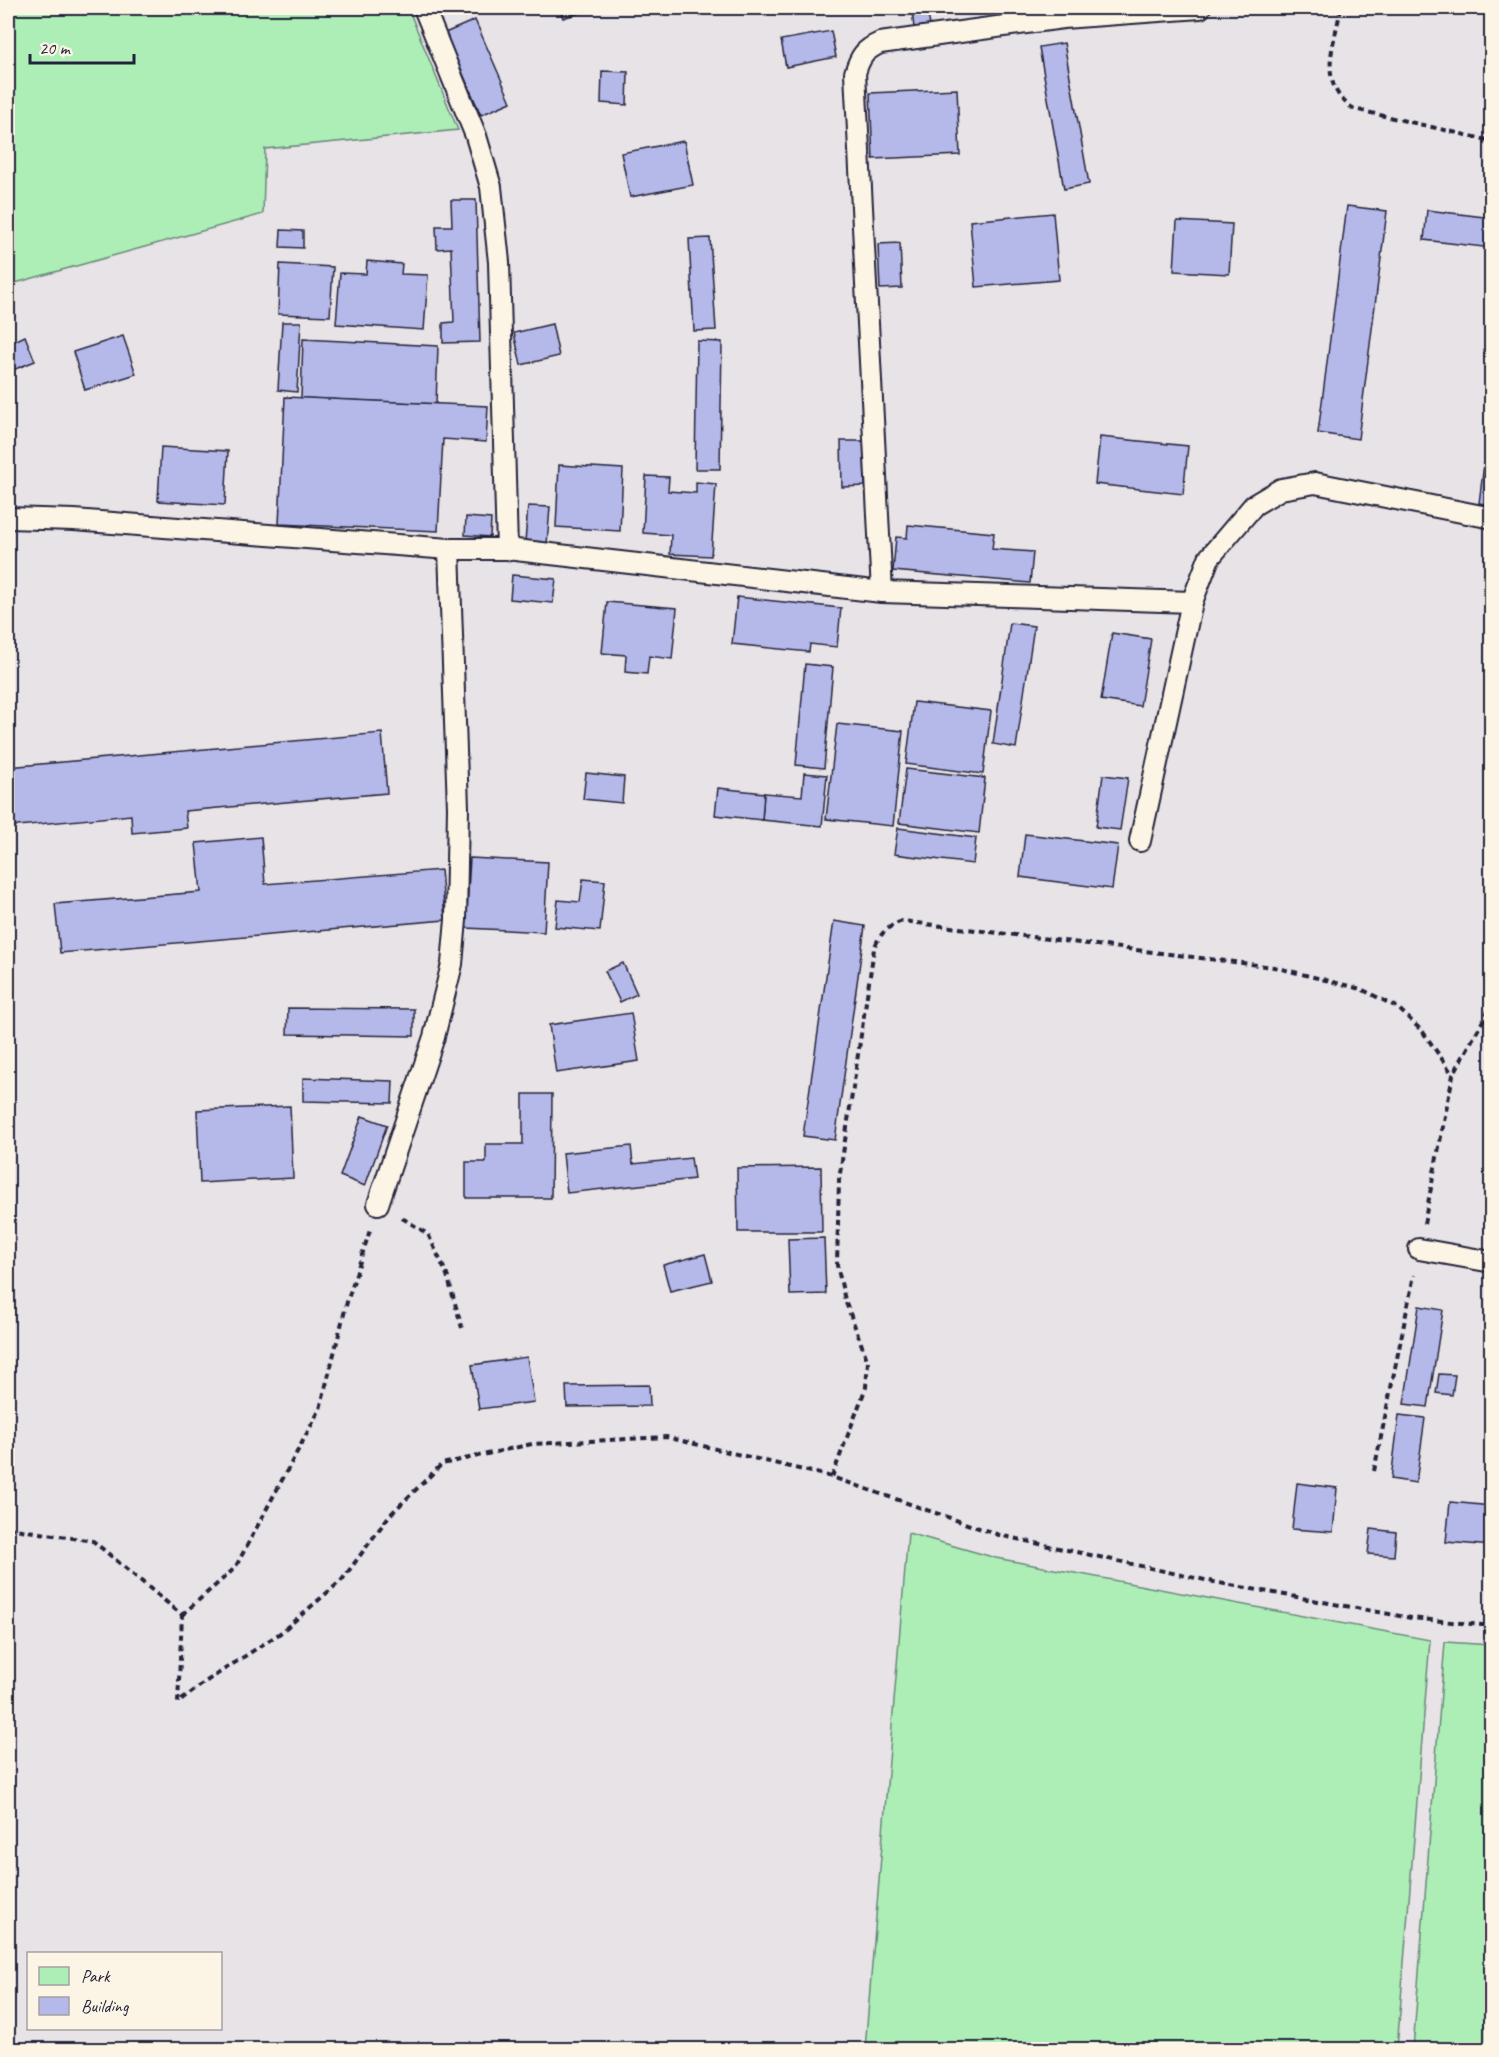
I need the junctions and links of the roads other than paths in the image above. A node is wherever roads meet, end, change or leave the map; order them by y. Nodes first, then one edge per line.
1 (424, 8) edge
2 (1200, 8) edge
3 (1491, 518) edge
4 (8, 519) edge
5 (449, 549) junction
6 (507, 549) junction
7 (882, 592) junction
8 (1192, 602) junction
9 (1140, 841) dead end
10 (378, 1204) road end
11 (1419, 1249) dead end
12 (1491, 1262) edge

1 - 6 lane
2 - 7 lane
3 - 8 lane
4 - 5 lane
5 - 6 lane
5 - 10 lane
6 - 7 lane
7 - 8 lane
8 - 9 lane
11 - 12 lane

